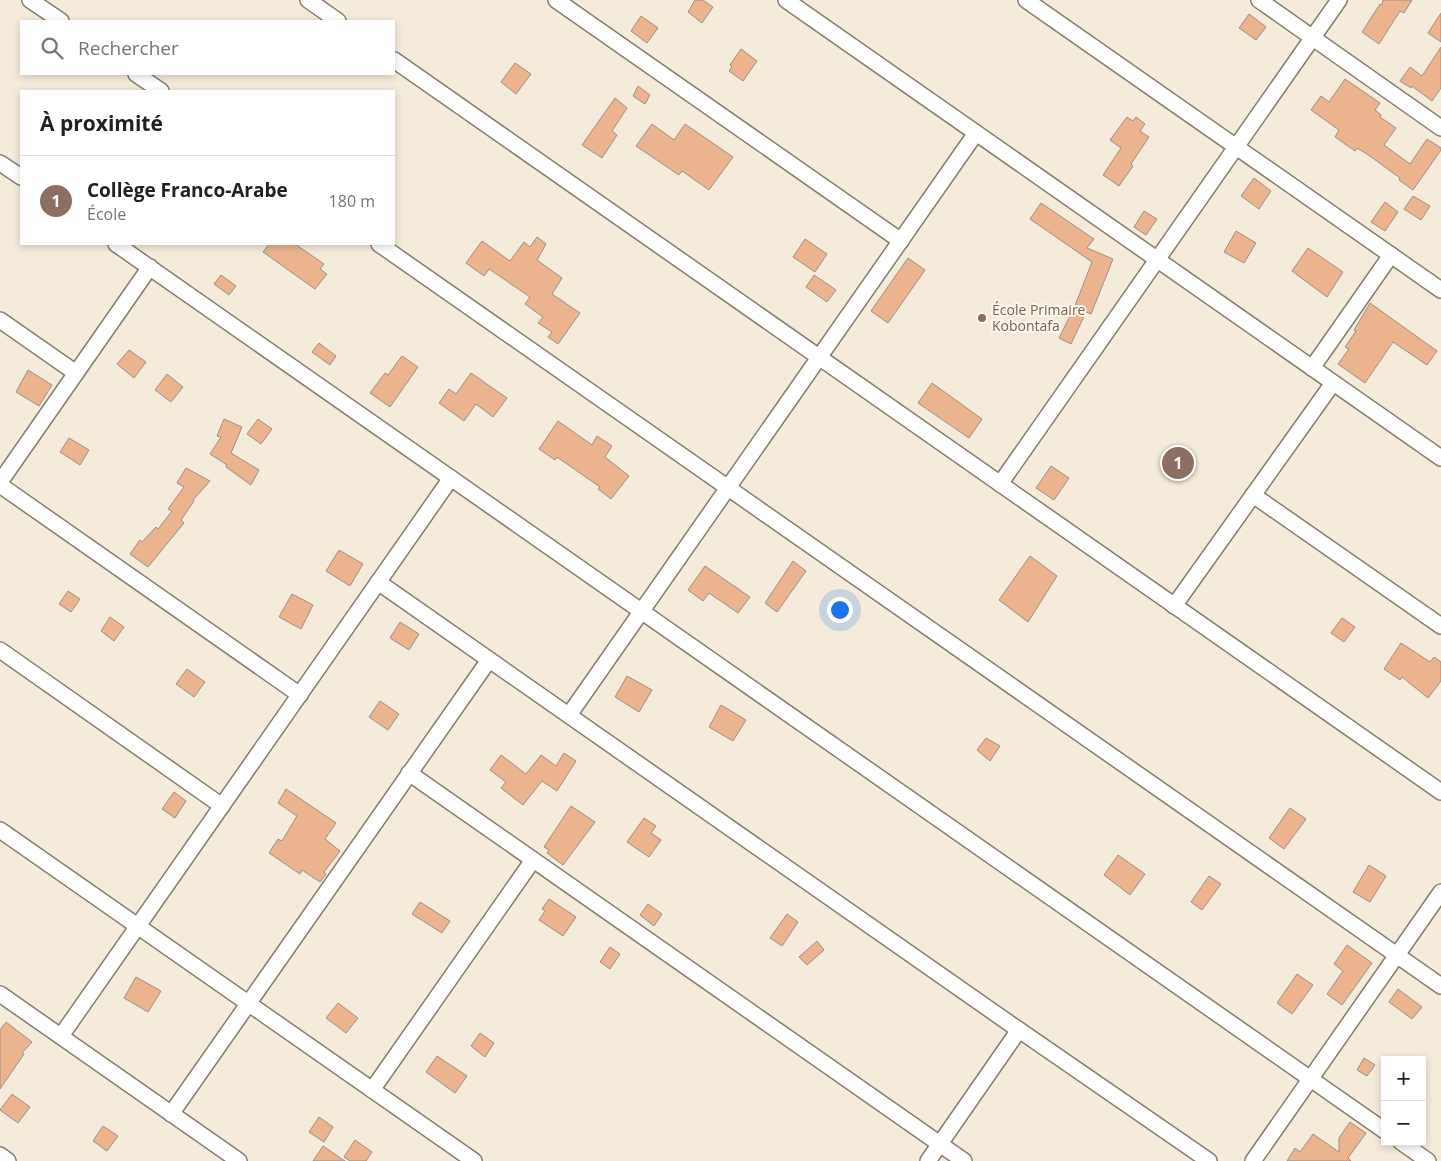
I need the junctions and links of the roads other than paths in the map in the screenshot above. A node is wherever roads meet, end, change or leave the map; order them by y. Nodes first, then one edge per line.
1 (30, 0) edge
2 (308, 0) edge
3 (556, 0) edge
4 (786, 0) edge
5 (1026, 0) edge
6 (1259, 0) edge
7 (1339, 0) edge
8 (60, 20) edge
9 (337, 20) edge
10 (1313, 38) junction
11 (395, 61) edge
12 (137, 75) edge
13 (160, 90) edge
14 (1441, 128) edge
15 (976, 133) junction
16 (1236, 147) junction
17 (0, 162) edge
18 (20, 176) edge
19 (901, 241) junction
20 (117, 245) edge
21 (380, 245) edge
22 (1391, 255) junction
23 (1157, 260) junction
24 (150, 267) junction
25 (1441, 290) edge
26 (0, 320) edge
27 (819, 358) junction
28 (1312, 368) junction
29 (76, 373) junction
30 (1333, 383) junction
31 (1441, 458) edge
32 (451, 478) junction
33 (0, 484) edge
34 (1000, 484) junction
35 (728, 488) junction
36 (1253, 495) junction
37 (378, 582) junction
38 (1174, 606) junction
39 (642, 611) junction
40 (1441, 626) edge
41 (0, 650) edge
42 (489, 660) junction
43 (300, 695) junction
44 (569, 715) junction
45 (410, 773) junction
46 (1441, 792) edge
47 (222, 806) junction
48 (0, 830) edge
49 (533, 860) junction
50 (1441, 892) edge
51 (138, 926) junction
52 (1397, 956) junction
53 (1441, 986) edge
54 (0, 994) edge
55 (249, 1003) junction
56 (1019, 1030) junction
57 (61, 1036) junction
58 (1310, 1079) junction
59 (372, 1090) junction
60 (172, 1114) junction
61 (1381, 1128) edge
62 (940, 1144) junction
63 (1407, 1146) edge
64 (0, 1155) edge
65 (8, 1161) edge
66 (239, 1161) edge
67 (474, 1161) edge
68 (928, 1161) edge
69 (964, 1161) edge
70 (1209, 1161) edge
71 (1253, 1161) edge
72 (1428, 1161) edge

1 - 8 street
2 - 9 street
3 - 19 street
4 - 15 street
5 - 16 street
6 - 10 street
7 - 10 street
10 - 14 street
10 - 16 street
11 - 27 street
12 - 13 street
15 - 19 street
15 - 23 street
16 - 22 street
16 - 23 street
17 - 18 street
19 - 27 street
20 - 24 street
21 - 35 street
22 - 25 street
22 - 28 street
23 - 28 street
23 - 34 street
24 - 29 street
24 - 32 street
26 - 29 street
27 - 34 street
27 - 35 street
28 - 30 street
29 - 33 street
30 - 31 street
30 - 36 street
32 - 37 street
32 - 39 street
33 - 43 street
34 - 38 street
35 - 39 street
35 - 52 street
36 - 38 street
36 - 40 street
37 - 42 street
37 - 43 street
38 - 46 street
39 - 44 street
39 - 58 street
41 - 47 street
42 - 44 street
42 - 45 street
43 - 47 street
44 - 56 street
45 - 49 street
45 - 55 street
47 - 51 street
48 - 51 street
49 - 59 street
49 - 62 street
50 - 52 street
51 - 55 street
51 - 57 street
52 - 53 street
52 - 58 street
54 - 57 street
55 - 59 street
55 - 60 street
56 - 62 street
56 - 70 street
57 - 60 street
58 - 61 street
58 - 71 street
59 - 67 street
60 - 66 street
62 - 68 street
62 - 69 street
63 - 72 street
64 - 65 street

